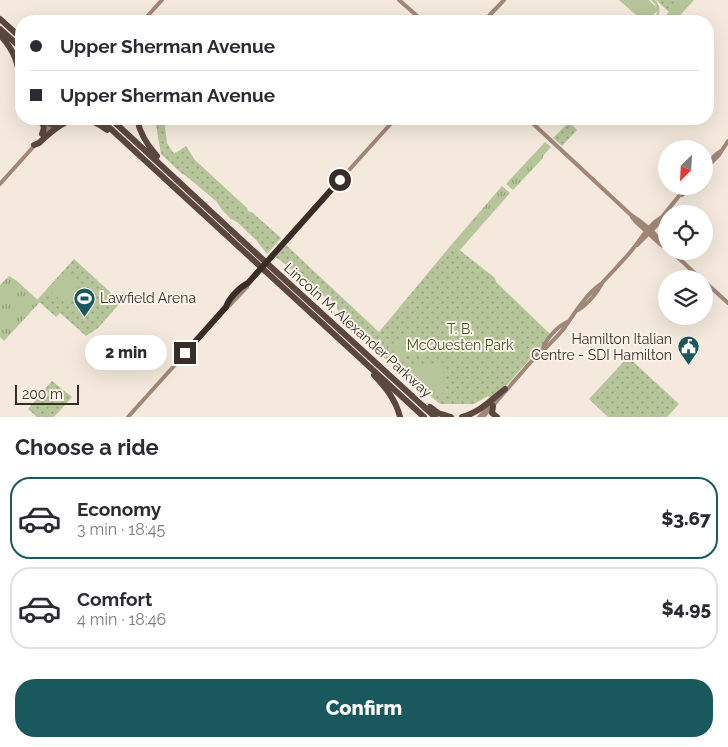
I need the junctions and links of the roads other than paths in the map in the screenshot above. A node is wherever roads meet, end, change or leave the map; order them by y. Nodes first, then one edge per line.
1 (162, 0) edge
2 (399, 0) edge
3 (504, 0) edge
4 (148, 15) edge
5 (415, 15) edge
6 (490, 15) edge
7 (0, 18) edge
8 (0, 29) edge
9 (15, 29) edge
10 (15, 32) edge
11 (0, 35) edge
12 (15, 43) edge
13 (15, 56) edge
14 (43, 125) edge
15 (50, 125) edge
16 (62, 125) edge
17 (98, 125) edge
18 (107, 125) edge
19 (117, 125) edge
20 (139, 125) edge
21 (390, 125) edge
22 (534, 125) edge
23 (41, 136) junction
24 (727, 143) edge
25 (34, 145) junction
26 (713, 157) edge
27 (166, 170) junction
28 (165, 178) junction
29 (0, 184) edge
30 (680, 196) edge
31 (649, 231) junction
32 (658, 238) edge
33 (680, 260) edge
34 (691, 270) edge
35 (713, 289) edge
36 (728, 303) edge
37 (360, 348) junction
38 (368, 365) junction
39 (512, 382) junction
40 (505, 388) junction
41 (493, 406) junction
42 (483, 415) edge
43 (128, 417) edge
44 (400, 417) edge
45 (424, 417) edge
46 (435, 417) edge
47 (451, 417) edge
48 (462, 417) edge
49 (496, 417) edge

1 - 4 main road
2 - 5 main road
3 - 6 main road
7 - 9 highway
7 - 10 highway
8 - 12 highway
11 - 13 highway
14 - 23 highway
15 - 23 main road
16 - 25 highway
17 - 28 highway
18 - 28 highway, Lincoln M. Alexander Parkway
19 - 27 highway, Lincoln M. Alexander Parkway
20 - 27 highway
21 - 43 main road, bridge
22 - 31 main road
23 - 25 main road
24 - 26 main road
25 - 29 main road
27 - 37 highway, Lincoln M. Alexander Parkway
28 - 38 highway, Lincoln M. Alexander Parkway
30 - 31 main road
31 - 32 main road
31 - 39 main road
33 - 34 main road
35 - 36 main road
37 - 46 highway, Lincoln M. Alexander Parkway
37 - 47 highway
38 - 44 highway
38 - 45 highway, Lincoln M. Alexander Parkway
39 - 40 main road
39 - 41 main road
40 - 42 main road
40 - 48 highway
41 - 42 main road
41 - 49 highway
42 - 49 highway

